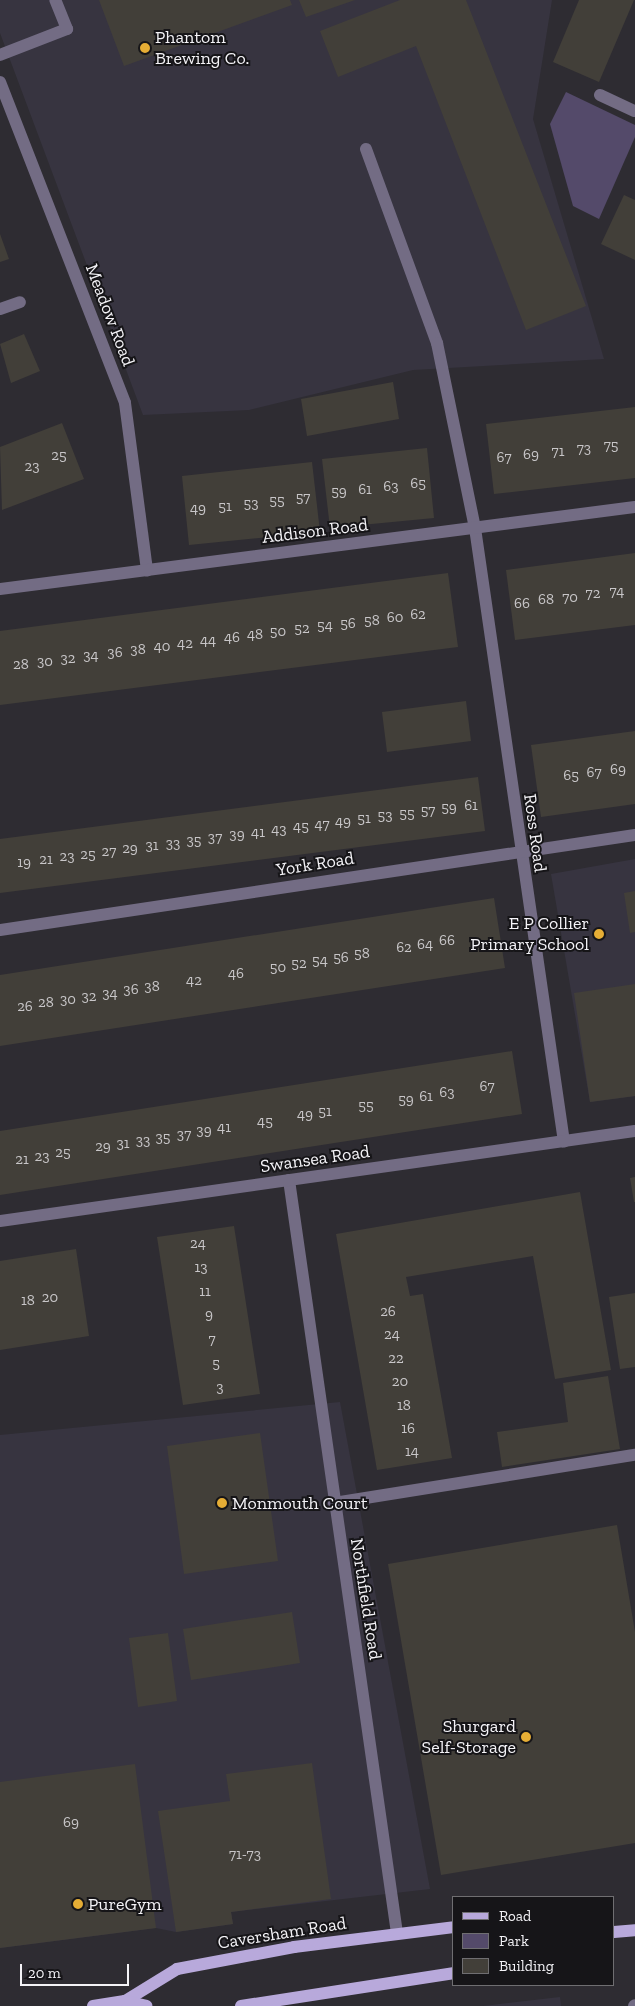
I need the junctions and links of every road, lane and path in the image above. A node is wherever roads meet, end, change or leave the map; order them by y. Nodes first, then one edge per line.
1 (55, 0) edge
2 (0, 55) edge
3 (0, 82) edge
4 (600, 95) dead end
5 (635, 111) edge
6 (366, 149) dead end
7 (20, 302) dead end
8 (0, 310) edge
9 (635, 507) edge
10 (476, 528) junction
11 (147, 570) junction
12 (0, 589) edge
13 (635, 835) edge
14 (519, 851) junction
15 (0, 930) edge
16 (635, 1131) edge
17 (564, 1142) junction
18 (289, 1180) junction
19 (0, 1221) edge
20 (635, 1455) edge
21 (334, 1503) junction
22 (452, 1927) edge
23 (635, 1930) edge
24 (615, 1932) edge
25 (397, 1933) junction
26 (452, 1973) edge
27 (125, 2001) junction
28 (93, 2006) edge
29 (146, 2006) edge
30 (242, 2006) edge

1 - 2 street
3 - 11 street, Meadow Road
4 - 5 street
6 - 10 street, Ross Road
7 - 8 street
9 - 10 street, Addison Road
10 - 11 street, Addison Road
10 - 14 street, Ross Road
11 - 12 street, Addison Road
13 - 14 street, York Road
14 - 15 street, York Road
14 - 17 street, Ross Road
16 - 17 street, Swansea Road
17 - 18 street, Swansea Road
18 - 19 street, Swansea Road
18 - 21 street, Northfield Road
20 - 21 street
21 - 25 street, Northfield Road
22 - 25 main road, Caversham Road
23 - 24 main road
25 - 27 main road, Caversham Road
26 - 30 main road
27 - 28 main road, Caversham Road
27 - 29 main road, Caversham Road

